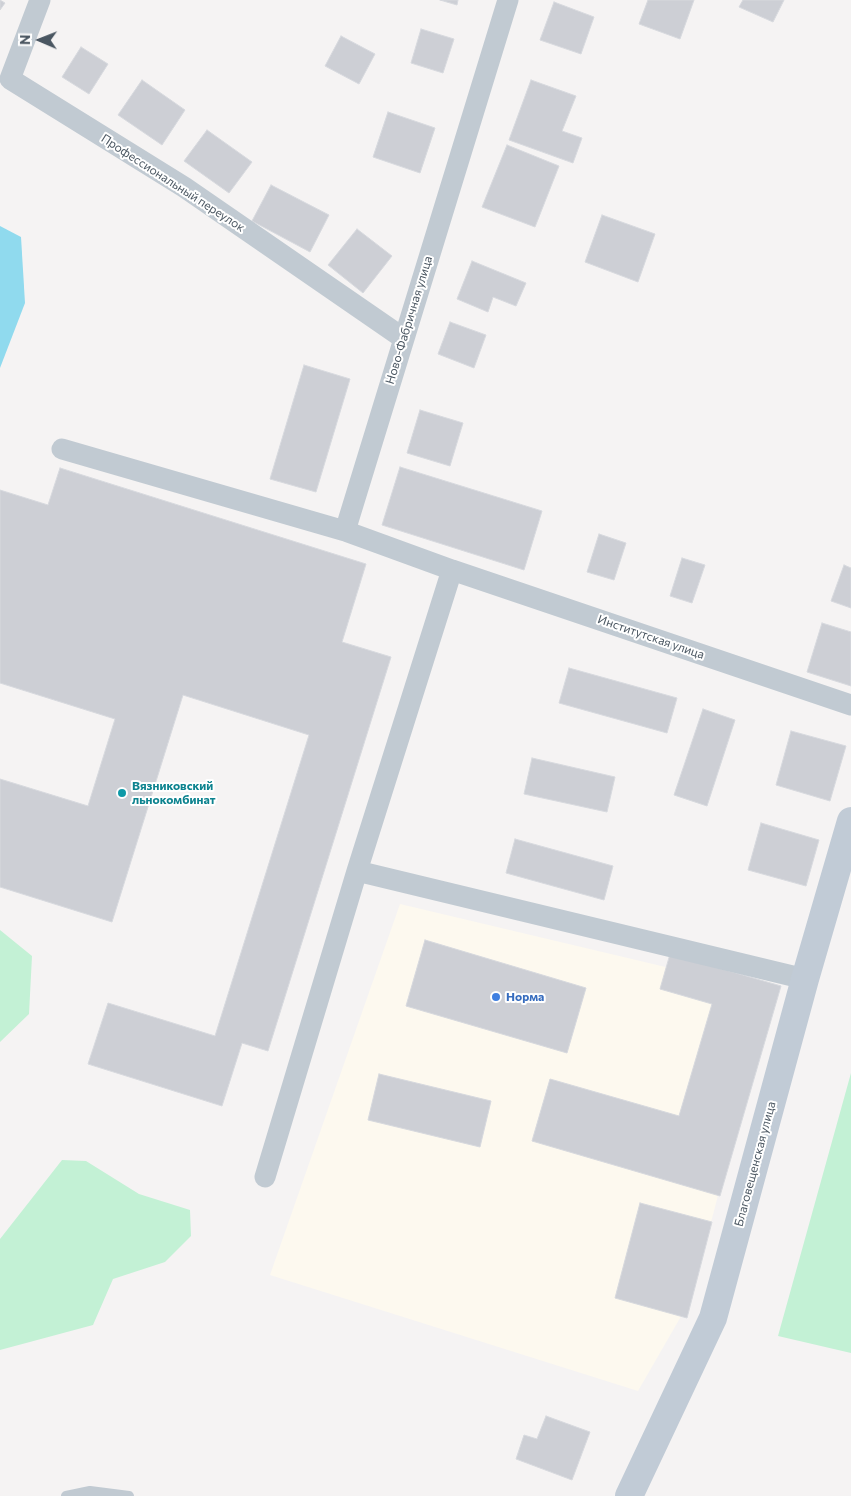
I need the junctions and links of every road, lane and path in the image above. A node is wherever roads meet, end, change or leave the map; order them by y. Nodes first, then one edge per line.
1 (40, 0) edge
2 (508, 0) edge
3 (404, 338) junction
4 (62, 449) dead end
5 (345, 531) junction
6 (452, 570) junction
7 (851, 705) edge
8 (851, 821) edge
9 (357, 871) junction
10 (805, 979) junction
11 (265, 1177) dead end
12 (66, 1496) edge
13 (128, 1496) edge
14 (629, 1496) edge

1 - 3 street, Профессиональный переулок
2 - 3 street, Ново-Фабричная улица
3 - 5 street, Ново-Фабричная улица
4 - 5 street
5 - 6 street
6 - 7 street, Институтская улица
6 - 9 street
8 - 10 main road, Благовещенская улица
9 - 10 street
9 - 11 street
10 - 14 main road, Благовещенская улица
12 - 13 lane

